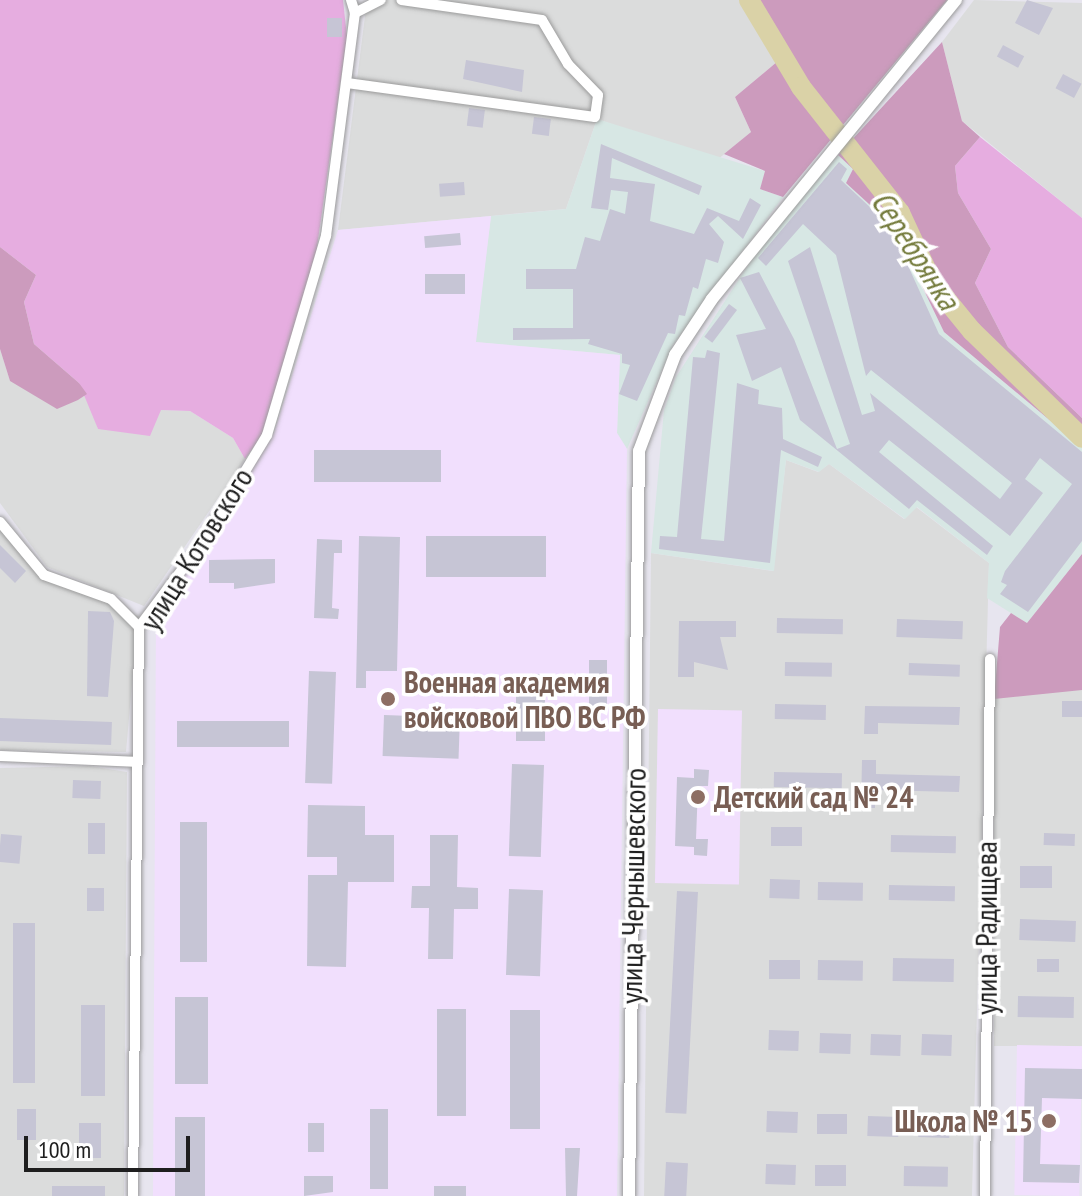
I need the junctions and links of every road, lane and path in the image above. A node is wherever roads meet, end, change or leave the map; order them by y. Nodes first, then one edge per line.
1 (351, 0) edge
2 (381, 0) edge
3 (401, 0) edge
4 (956, 0) edge
5 (355, 13) junction
6 (347, 83) junction
7 (0, 522) edge
8 (139, 627) junction
9 (990, 659) dead end
10 (0, 756) edge
11 (135, 762) junction
12 (133, 1196) edge
13 (629, 1196) edge
14 (985, 1196) edge

1 - 5 street
2 - 5 street
3 - 6 street
4 - 13 street, улица Чернышевского
5 - 6 street, улица Котовского
6 - 8 street, улица Котовского
7 - 8 street
8 - 11 street, улица Котовского
9 - 14 street, улица Радищева
10 - 11 street
11 - 12 street, улица Котовского

